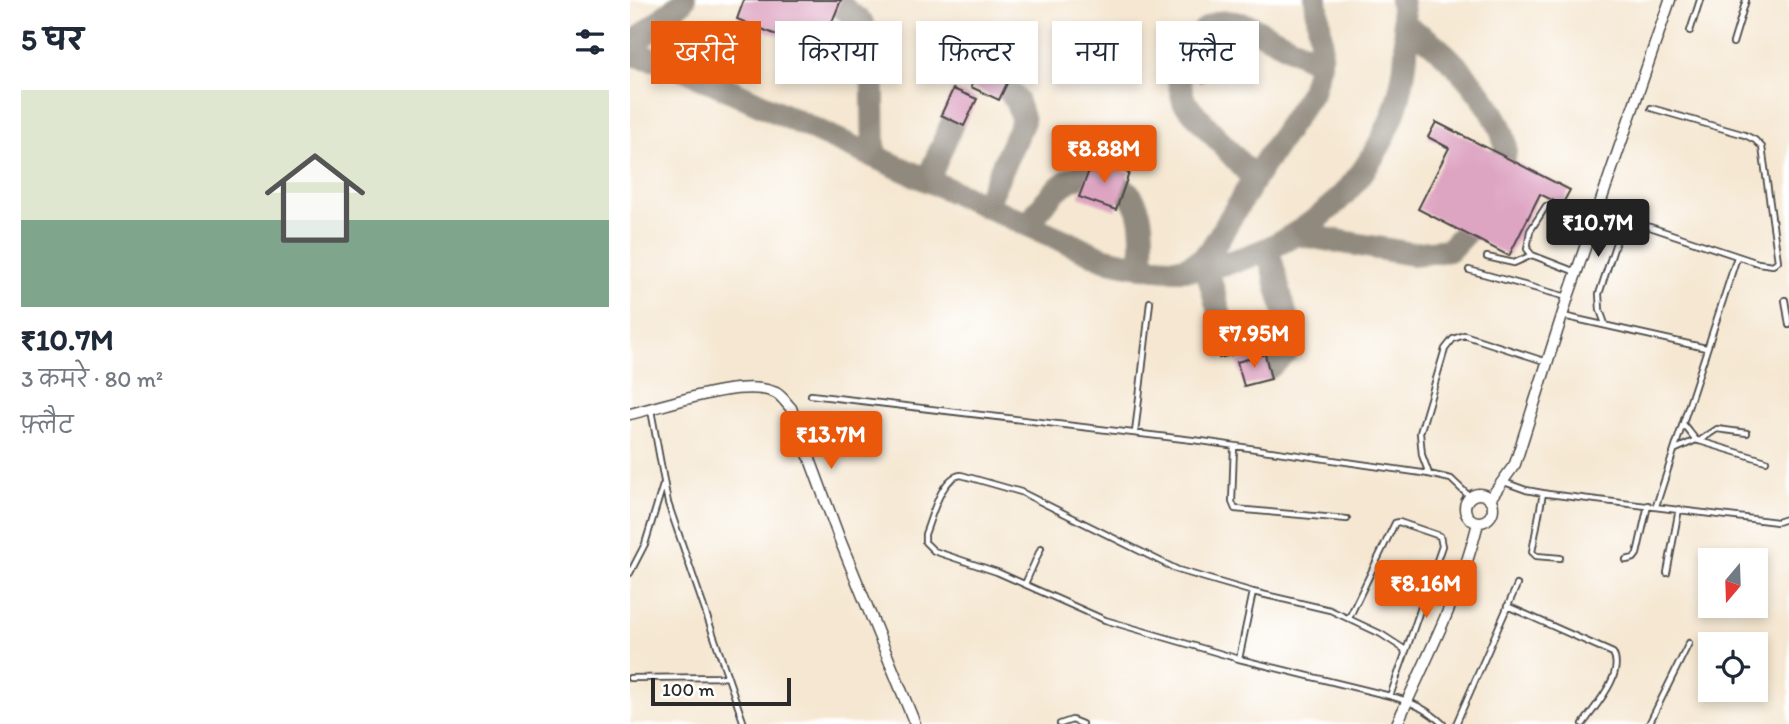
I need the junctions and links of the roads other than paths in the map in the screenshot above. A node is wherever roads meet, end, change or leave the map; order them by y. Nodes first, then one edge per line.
1 (1670, 0) edge
2 (1700, 0) edge
3 (1746, 0) edge
4 (1690, 31) dead end
5 (1733, 43) dead end
6 (1651, 108) dead end
7 (1598, 210) junction
8 (1624, 218) junction
9 (1593, 224) junction
10 (1532, 255) junction
11 (1487, 257) dead end
12 (1737, 257) junction
13 (1469, 270) dead end
14 (1577, 272) junction
15 (1568, 297) junction
16 (1785, 300) dead end
17 (1150, 302) dead end
18 (1563, 316) junction
19 (1605, 324) junction
20 (1789, 326) edge
21 (1706, 348) junction
22 (1548, 362) junction
23 (811, 396) dead end
24 (651, 409) junction
25 (630, 414) edge
26 (1684, 424) junction
27 (1135, 433) junction
28 (1747, 433) dead end
29 (1698, 441) junction
30 (1234, 446) junction
31 (1676, 449) junction
32 (1766, 461) dead end
33 (1429, 474) junction
34 (663, 481) junction
35 (1504, 482) junction
36 (1543, 493) junction
37 (1470, 497) junction
38 (1490, 499) junction
39 (1648, 505) junction
40 (1656, 506) junction
41 (1679, 509) junction
42 (1347, 519) dead end
43 (1789, 519) edge
44 (1478, 523) junction
45 (1041, 548) dead end
46 (1560, 558) dead end
47 (1626, 560) dead end
48 (630, 573) edge
49 (1667, 573) dead end
50 (1025, 584) junction
51 (1517, 585) dead end
52 (1254, 592) junction
53 (1507, 606) junction
54 (1349, 618) junction
55 (1689, 643) dead end
56 (1405, 653) junction
57 (1239, 659) junction
58 (728, 677) junction
59 (630, 678) edge
60 (1390, 696) junction
61 (1407, 700) junction
62 (744, 724) edge
63 (915, 724) edge
64 (1060, 724) edge
65 (1082, 724) edge
66 (1396, 724) edge
67 (1443, 724) edge
68 (1456, 724) edge
69 (1583, 724) edge
70 (1648, 724) edge

1 - 7 street
2 - 4 lane
3 - 5 lane
6 - 12 lane
7 - 8 lane
7 - 9 street
8 - 12 lane
8 - 19 lane
9 - 10 lane
9 - 14 street
10 - 11 lane
10 - 14 lane
12 - 21 lane
13 - 15 lane
14 - 15 street
15 - 18 street
16 - 20 lane
17 - 27 lane
18 - 19 lane
18 - 22 street
19 - 21 lane
21 - 26 lane
22 - 33 lane
22 - 35 street
23 - 27 lane
24 - 25 street
24 - 34 lane
24 - 63 street
26 - 29 lane
26 - 31 lane
27 - 30 lane
28 - 29 lane
29 - 31 lane
29 - 32 lane
30 - 33 lane
30 - 42 lane
31 - 40 lane
33 - 37 lane
34 - 48 lane
34 - 58 lane
35 - 36 lane
35 - 38 street
36 - 39 lane
36 - 46 lane
37 - 38 street
37 - 44 street
38 - 44 street
39 - 40 lane
39 - 47 lane
40 - 41 lane
41 - 43 lane
41 - 49 lane
44 - 61 street
45 - 50 lane
50 - 52 lane
50 - 57 lane
51 - 53 lane
52 - 54 lane
52 - 57 lane
53 - 68 lane
53 - 69 lane
54 - 56 lane
54 - 56 lane
55 - 70 lane
56 - 60 lane
57 - 60 lane
58 - 59 lane
58 - 62 lane
60 - 61 lane
61 - 66 street
61 - 67 lane
64 - 65 lane

